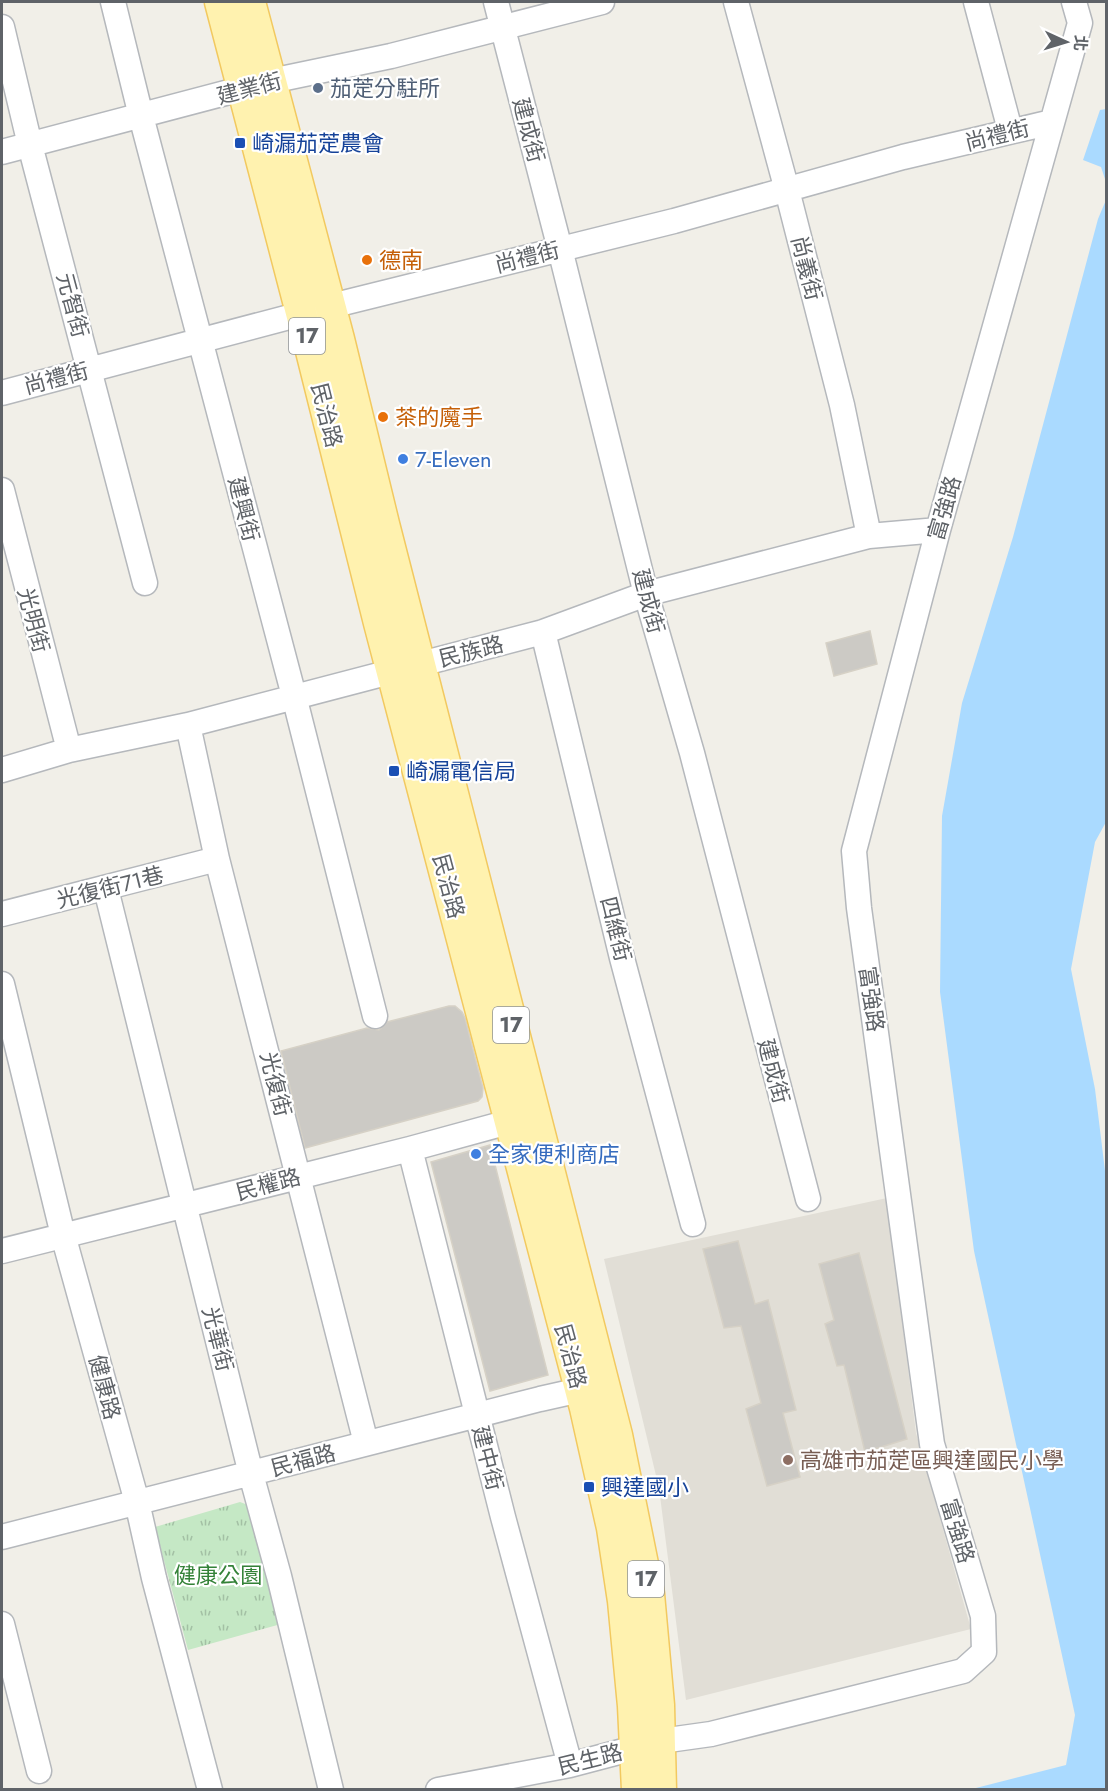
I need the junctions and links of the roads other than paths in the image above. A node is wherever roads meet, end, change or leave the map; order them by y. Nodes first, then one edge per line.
1 (113, 2) edge
2 (220, 2) edge
3 (250, 2) edge
4 (495, 2) edge
5 (602, 2) edge
6 (736, 2) edge
7 (976, 2) edge
8 (1074, 2) edge
9 (502, 26) junction
10 (2, 27) edge
11 (271, 81) junction
12 (242, 89) junction
13 (141, 116) junction
14 (1053, 122) junction
15 (1010, 130) junction
16 (30, 145) junction
17 (2, 152) edge
18 (787, 190) junction
19 (560, 249) junction
20 (331, 306) junction
21 (302, 314) junction
22 (202, 341) junction
23 (90, 368) junction
24 (2, 393) edge
25 (2, 490) edge
26 (938, 530) junction
27 (869, 536) junction
28 (145, 583) dead end
29 (646, 594) junction
30 (543, 632) junction
31 (406, 668) junction
32 (294, 696) junction
33 (188, 725) junction
34 (69, 750) junction
35 (2, 770) edge
36 (218, 859) junction
37 (106, 889) junction
38 (2, 914) edge
39 (2, 984) edge
40 (375, 1016) dead end
41 (523, 1118) junction
42 (410, 1149) junction
43 (299, 1176) junction
44 (808, 1199) dead end
45 (185, 1206) junction
46 (693, 1224) dead end
47 (63, 1235) junction
48 (2, 1251) edge
49 (592, 1388) junction
50 (478, 1416) junction
51 (366, 1443) junction
52 (251, 1474) junction
53 (137, 1502) junction
54 (2, 1537) edge
55 (2, 1624) edge
56 (648, 1744) junction
57 (570, 1765) junction
58 (39, 1771) dead end
59 (649, 1783) edge
60 (210, 1790) edge
61 (331, 1790) edge
62 (438, 1790) edge

1 - 13 street, 建興街
2 - 12 main road, 民治路 / 17
3 - 11 main road, 民治路 / 17
4 - 9 street, 建成街
5 - 9 street, 建業街
6 - 18 street, 尚義街
7 - 15 street
8 - 14 street, 富強路
9 - 11 street, 建業街
9 - 19 street, 建成街
10 - 16 street, 元智街
11 - 12 street, 建業街
11 - 20 main road, 民治路 / 17
12 - 13 street, 建業街
12 - 21 main road, 民治路 / 17
13 - 16 street, 建業街
13 - 22 street, 建興街
14 - 15 street, 尚禮街
14 - 26 street, 富強路
15 - 18 street, 尚禮街
16 - 17 street, 建業街
16 - 23 street, 元智街
18 - 19 street, 尚禮街
18 - 27 street, 尚義街
19 - 20 street, 尚禮街
19 - 29 street, 建成街
20 - 21 street, 尚禮街
20 - 31 main road, 民治路 / 17
21 - 22 street, 尚禮街
21 - 31 main road, 民治路 / 17
22 - 23 street, 尚禮街
22 - 32 street, 建興街
23 - 24 street, 尚禮街
23 - 28 street, 元智街
25 - 34 street, 光明街
26 - 27 street, 民族路
26 - 56 street, 富強路
27 - 29 street, 民族路
29 - 30 street, 民族路
29 - 44 street, 建成街
30 - 31 street, 民族路
30 - 46 street, 四維街
31 - 32 street, 民族路
31 - 41 main road, 民治路 / 17
32 - 33 street, 民族路
32 - 40 street, 建興街
33 - 34 street, 民族路
33 - 36 street, 光復街
34 - 35 street, 民族路
36 - 37 street, 光復街71巷
36 - 43 street, 光復街
37 - 38 street, 光復街71巷
37 - 45 street, 光華街
39 - 47 street, 健康路
41 - 42 street, 民權路
41 - 49 main road, 民治路 / 17
42 - 43 street, 民權路
42 - 50 street, 建中街
43 - 45 street, 民權路
43 - 51 street, 光復街
45 - 47 street, 民權路
45 - 52 street, 光華街
47 - 48 street, 民權路
47 - 53 street, 健康路
49 - 50 street, 民福路
49 - 56 main road, 民治路 / 17
50 - 51 street, 民福路
50 - 57 street, 建中街
51 - 52 street, 民福路
52 - 53 street, 民福路
52 - 61 street, 光華街
53 - 54 street, 民福路
53 - 60 street, 健康路
55 - 58 street
56 - 57 street, 民生路
56 - 59 main road, 民治路 / 17
57 - 62 street, 民生路

